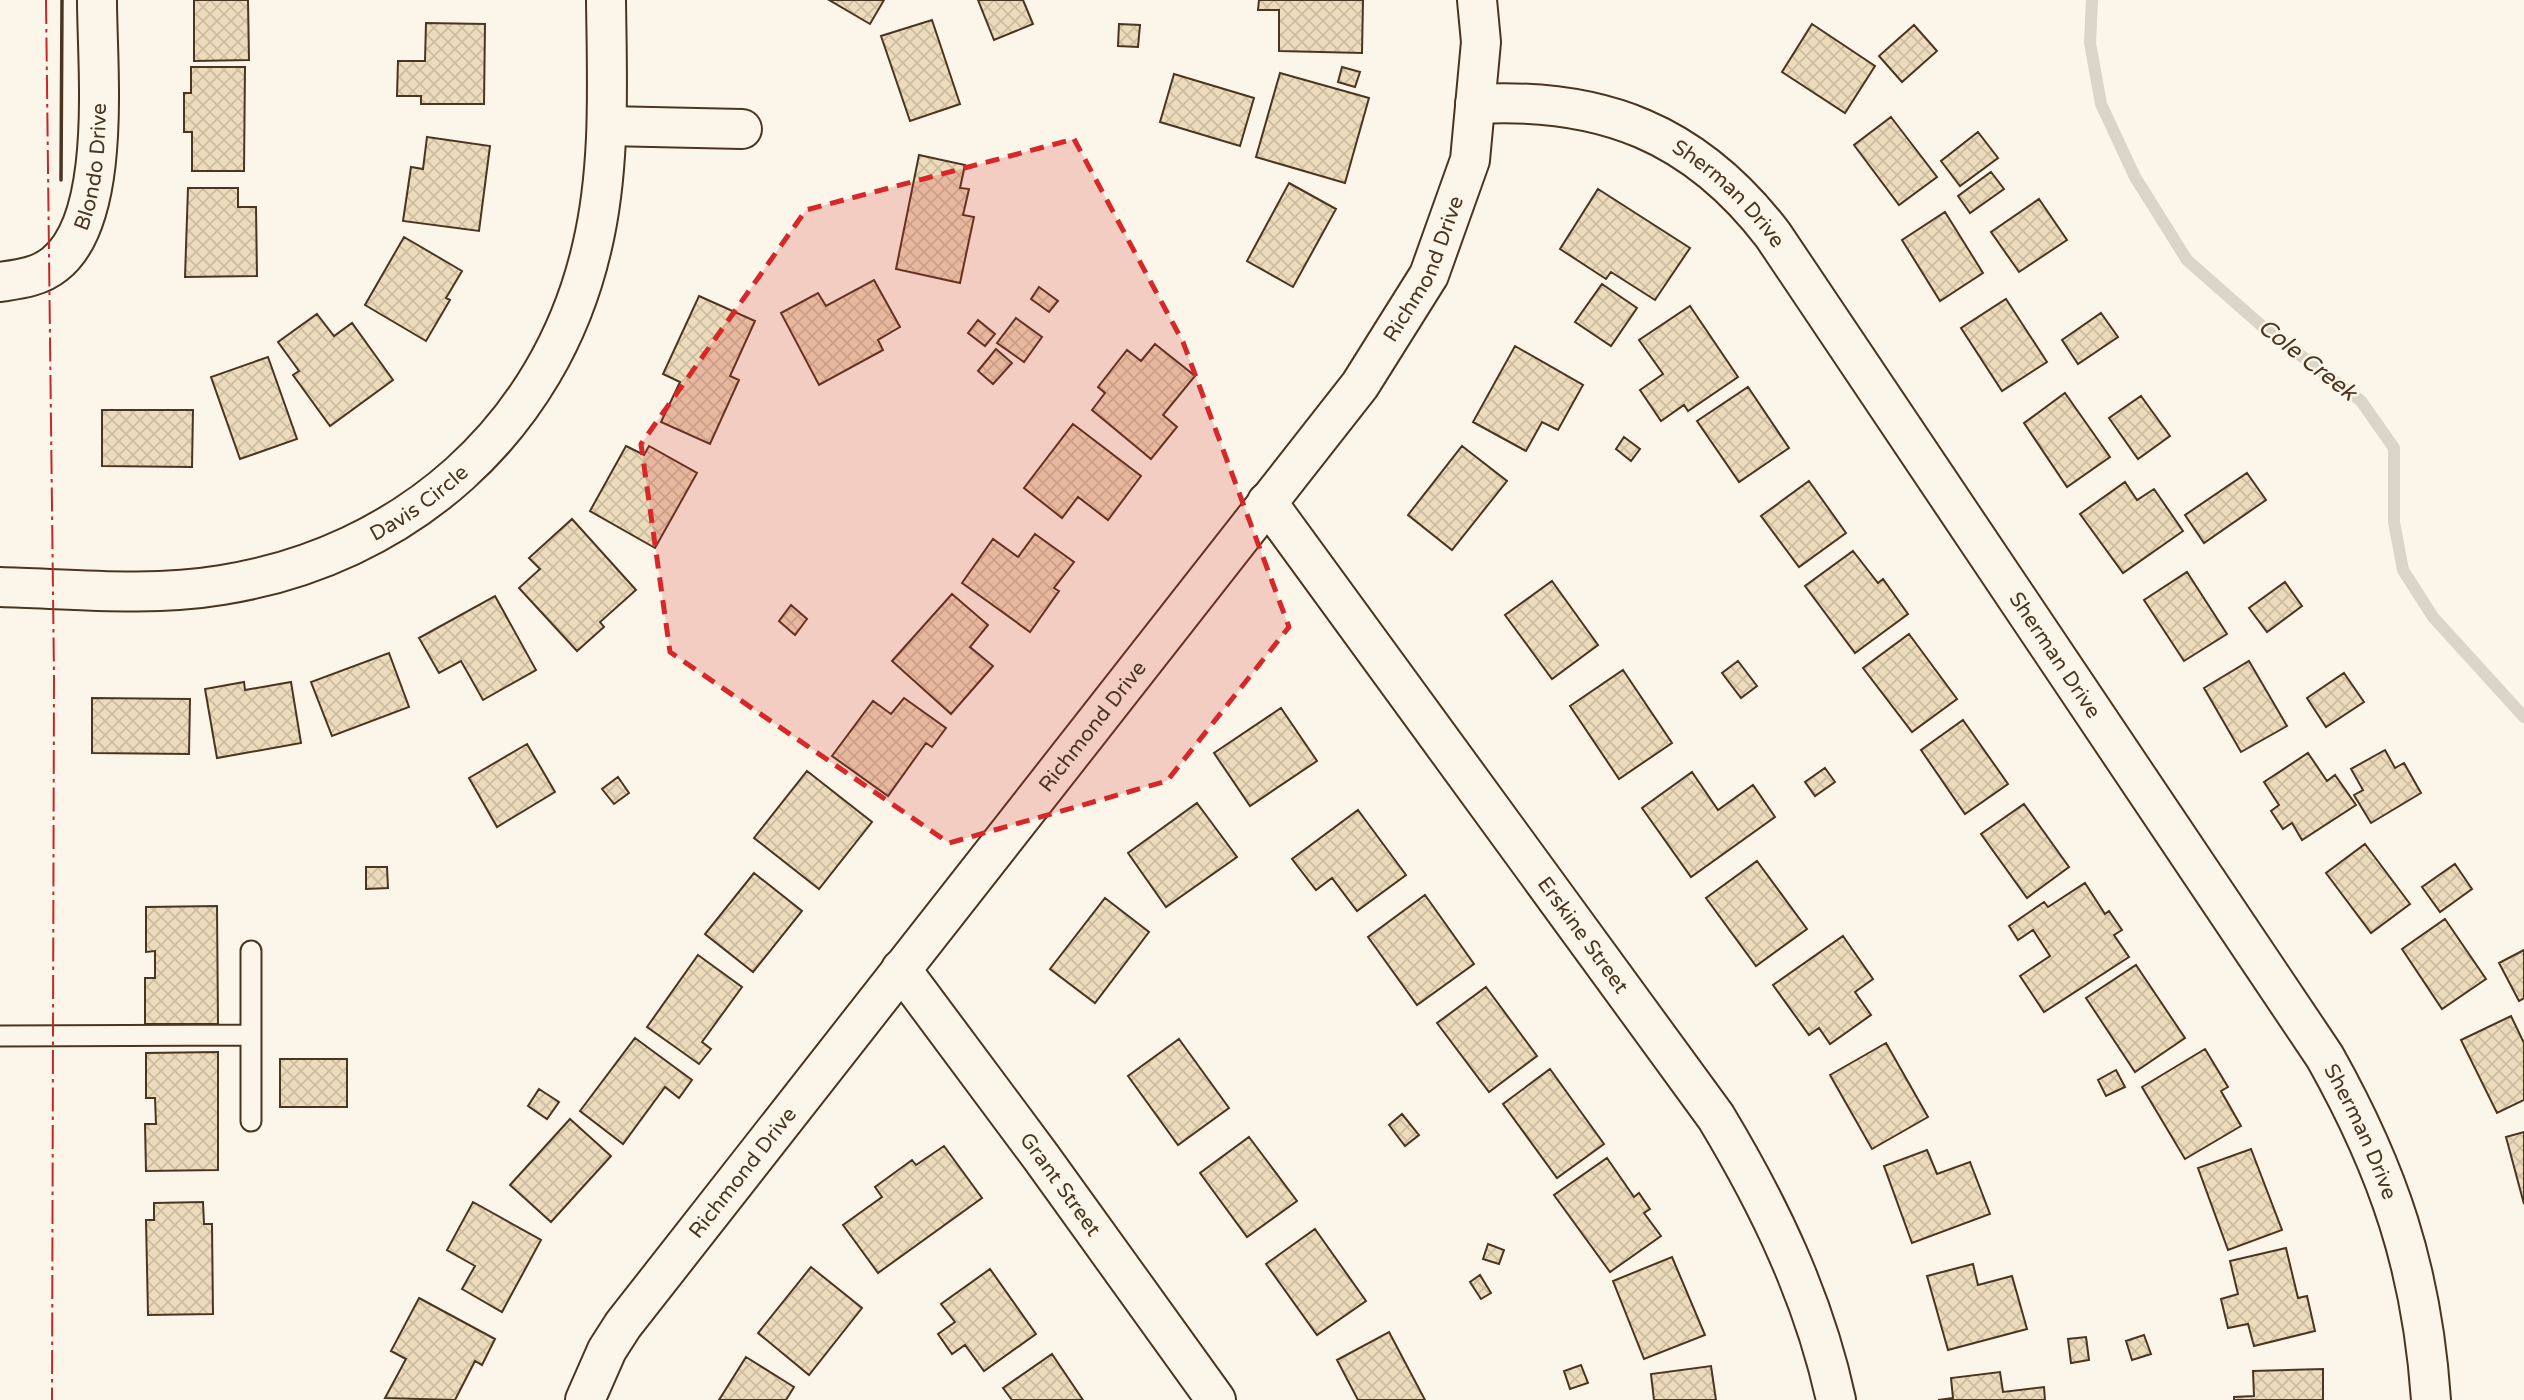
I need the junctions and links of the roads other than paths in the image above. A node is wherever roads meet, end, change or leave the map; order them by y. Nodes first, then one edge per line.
1 (97, 0) edge
2 (606, 0) edge
3 (1477, 0) edge
4 (1475, 104) junction
5 (607, 126) junction
6 (742, 129) dead end
7 (0, 282) edge
8 (1267, 502) junction
9 (0, 587) edge
10 (251, 951) dead end
11 (901, 969) junction
12 (251, 1035) junction
13 (0, 1036) edge
14 (251, 1121) dead end
15 (585, 1400) edge
16 (1216, 1400) edge
17 (1836, 1400) edge
18 (2431, 1400) edge

1 - 7 street, Blondo Drive
2 - 5 street, Davis Circle
3 - 4 street, Richmond Drive
4 - 8 street, Richmond Drive
4 - 18 street, Sherman Drive
5 - 6 street
5 - 9 street, Davis Circle
8 - 11 street, Richmond Drive
8 - 17 street, Erskine Street
10 - 12 lane
11 - 15 street, Richmond Drive
11 - 16 street, Grant Street
12 - 13 lane
12 - 14 lane

